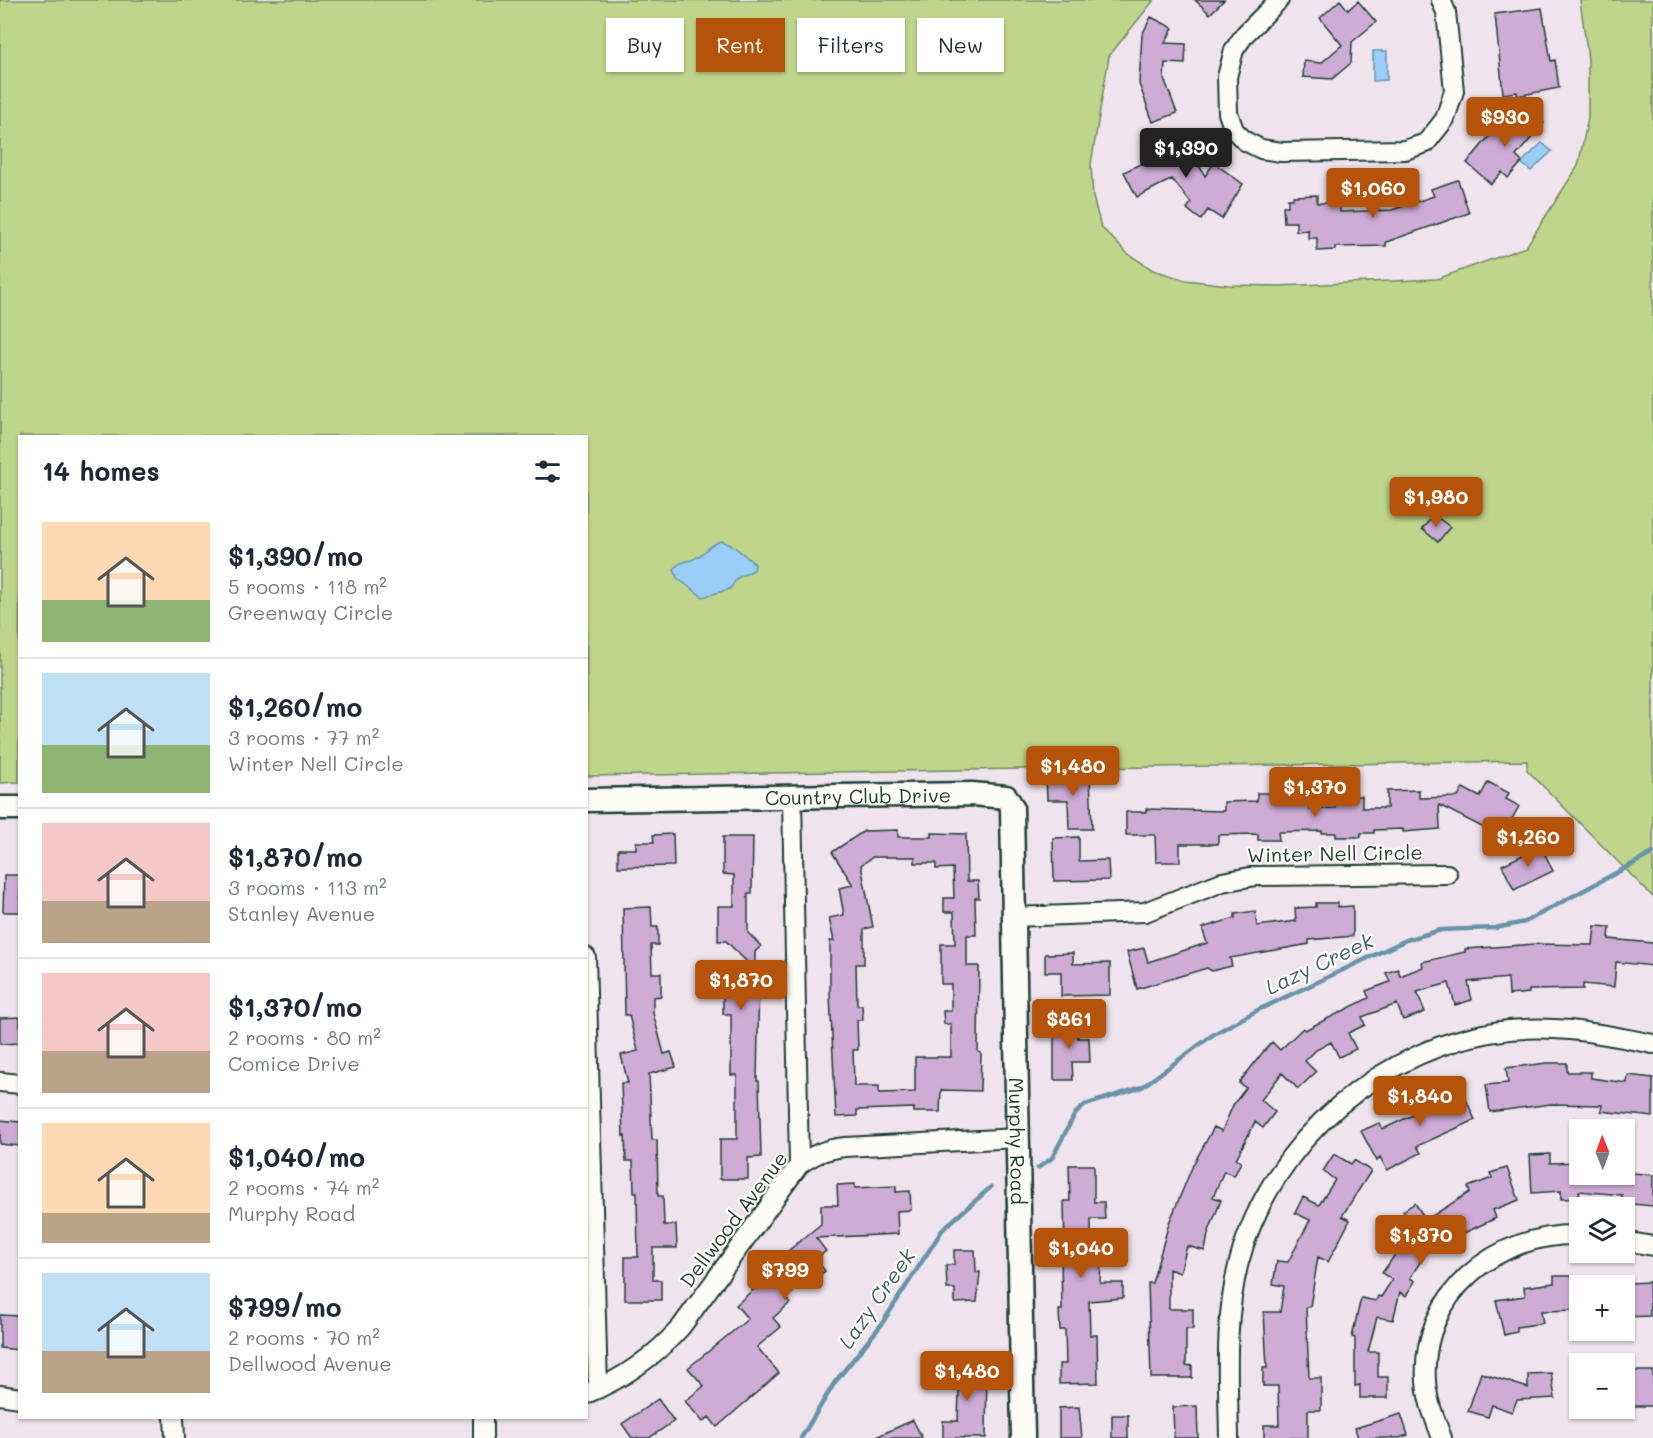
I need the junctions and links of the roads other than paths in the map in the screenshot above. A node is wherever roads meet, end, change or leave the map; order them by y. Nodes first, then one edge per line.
1 (1279, 0) edge
2 (1441, 0) edge
3 (792, 797) junction
4 (588, 800) edge
5 (0, 808) edge
6 (18, 808) edge
7 (1447, 874) dead end
8 (1014, 917) junction
9 (1653, 1044) edge
10 (0, 1082) edge
11 (18, 1084) edge
12 (588, 1102) edge
13 (1018, 1138) junction
14 (799, 1165) junction
15 (1569, 1236) edge
16 (1635, 1243) edge
17 (1653, 1246) edge
18 (592, 1392) edge
19 (0, 1395) edge
20 (18, 1398) edge
21 (174, 1419) edge
22 (483, 1419) edge
23 (175, 1438) edge
24 (483, 1438) edge
25 (1023, 1438) edge
26 (1230, 1438) edge
27 (1442, 1438) edge

1 - 2 street
3 - 4 street, Country Club Drive
3 - 8 street, Country Club Drive
3 - 14 street
5 - 6 street
7 - 8 street, Winter Nell Circle
8 - 13 street, Murphy Road
9 - 26 street
10 - 11 street
12 - 18 street
13 - 14 street, Dellwood Avenue
13 - 25 street, Murphy Road
14 - 18 street, Dellwood Avenue
15 - 27 street
16 - 17 street
19 - 20 street
21 - 23 street
22 - 24 street

